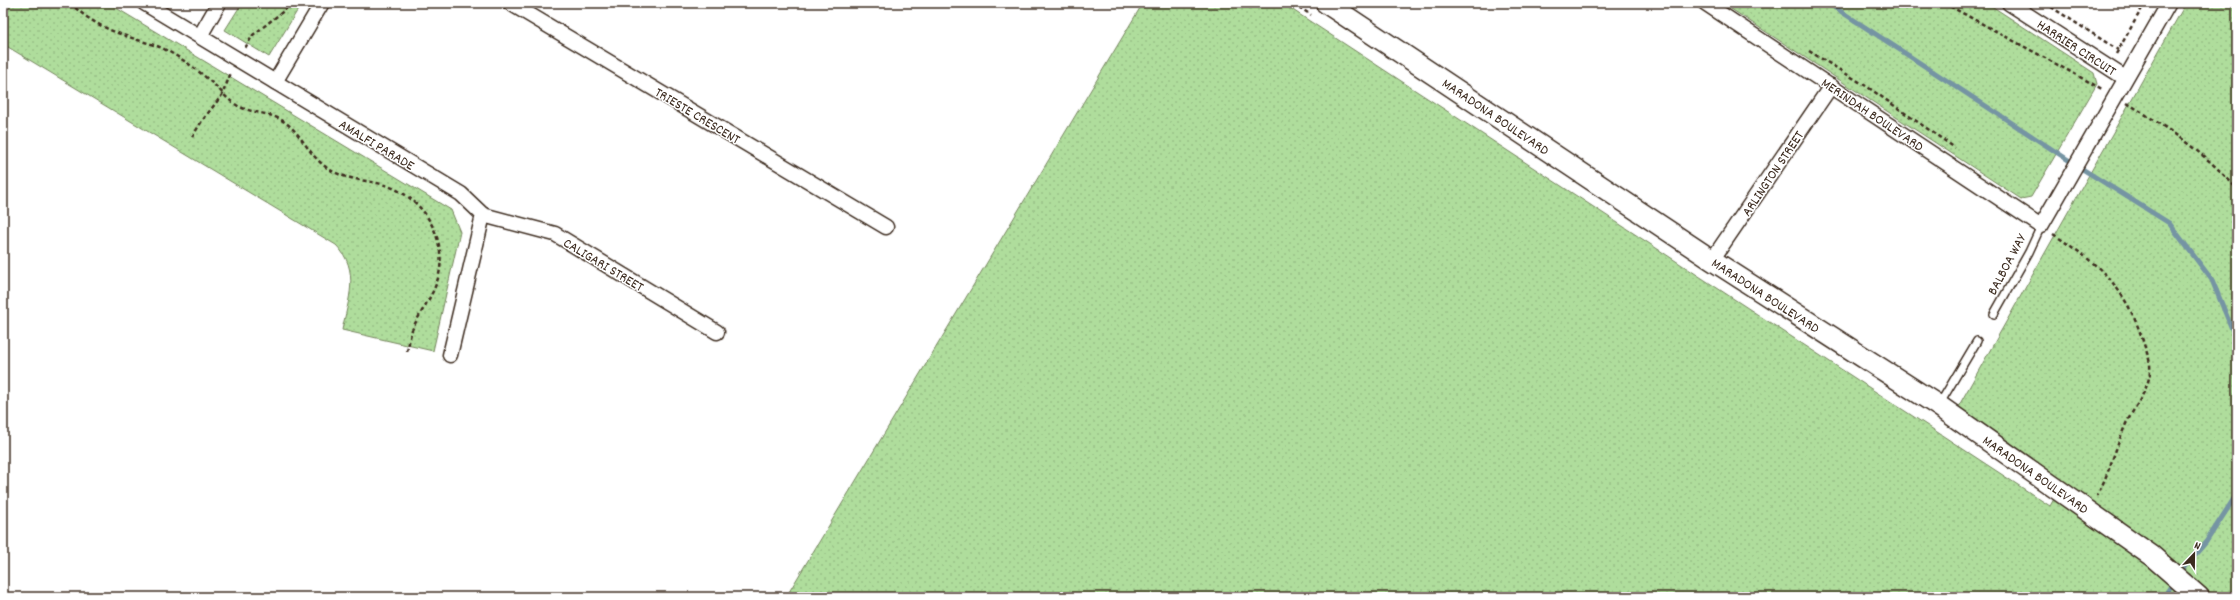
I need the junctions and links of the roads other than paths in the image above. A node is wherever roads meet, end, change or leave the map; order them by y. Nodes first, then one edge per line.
1 (144, 3) edge
2 (219, 3) edge
3 (322, 3) edge
4 (510, 3) edge
5 (1326, 3) edge
6 (1705, 3) edge
7 (2009, 3) edge
8 (2169, 3) edge
9 (200, 36) junction
10 (2125, 78) junction
11 (275, 82) junction
12 (1831, 86) junction
13 (483, 215) junction
14 (2042, 223) junction
15 (886, 227) dead end
16 (1712, 260) junction
17 (1994, 314) dead end
18 (717, 332) dead end
19 (1977, 341) dead end
20 (450, 356) dead end
21 (1939, 406) junction
22 (2199, 597) edge

1 - 9 street, AMALFI PARADE
2 - 9 street
3 - 11 street
4 - 15 street, TRIESTE CRESCENT
5 - 16 street, MARADONA BOULEVARD
6 - 12 street, MERINDAH BOULEVARD
7 - 10 street, HARRIER CIRCUIT
8 - 10 street
9 - 11 street, AMALFI PARADE
10 - 14 street
11 - 13 street, AMALFI PARADE
12 - 14 street, MERINDAH BOULEVARD
12 - 16 street, ARLINGTON STREET
13 - 18 street, CALIGARI STREET
13 - 20 street
14 - 17 lane, BALBOA WAY
16 - 21 street, MARADONA BOULEVARD
19 - 21 lane
21 - 22 street, MARADONA BOULEVARD

